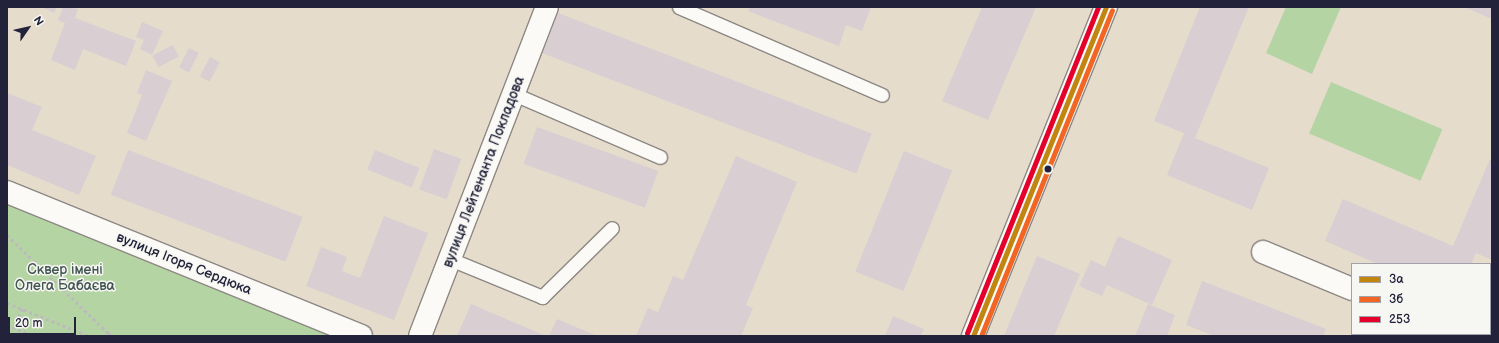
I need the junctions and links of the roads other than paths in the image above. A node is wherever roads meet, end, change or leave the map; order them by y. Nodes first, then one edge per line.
1 (547, 7) edge
2 (679, 7) edge
3 (1106, 7) edge
4 (514, 94) junction
5 (882, 95) dead end
6 (660, 157) dead end
7 (7, 192) edge
8 (612, 228) dead end
9 (1263, 252) dead end
10 (450, 259) junction
11 (1351, 289) edge
12 (361, 336) edge
13 (420, 336) edge
14 (974, 336) edge

1 - 4 street, вулиця Лейтенанта Покладова
2 - 5 lane
3 - 14 street
4 - 6 lane
4 - 10 street, вулиця Лейтенанта Покладова
7 - 12 street, вулиця Ігоря Сердюка
8 - 10 lane
9 - 11 street
10 - 13 street, вулиця Лейтенанта Покладова

